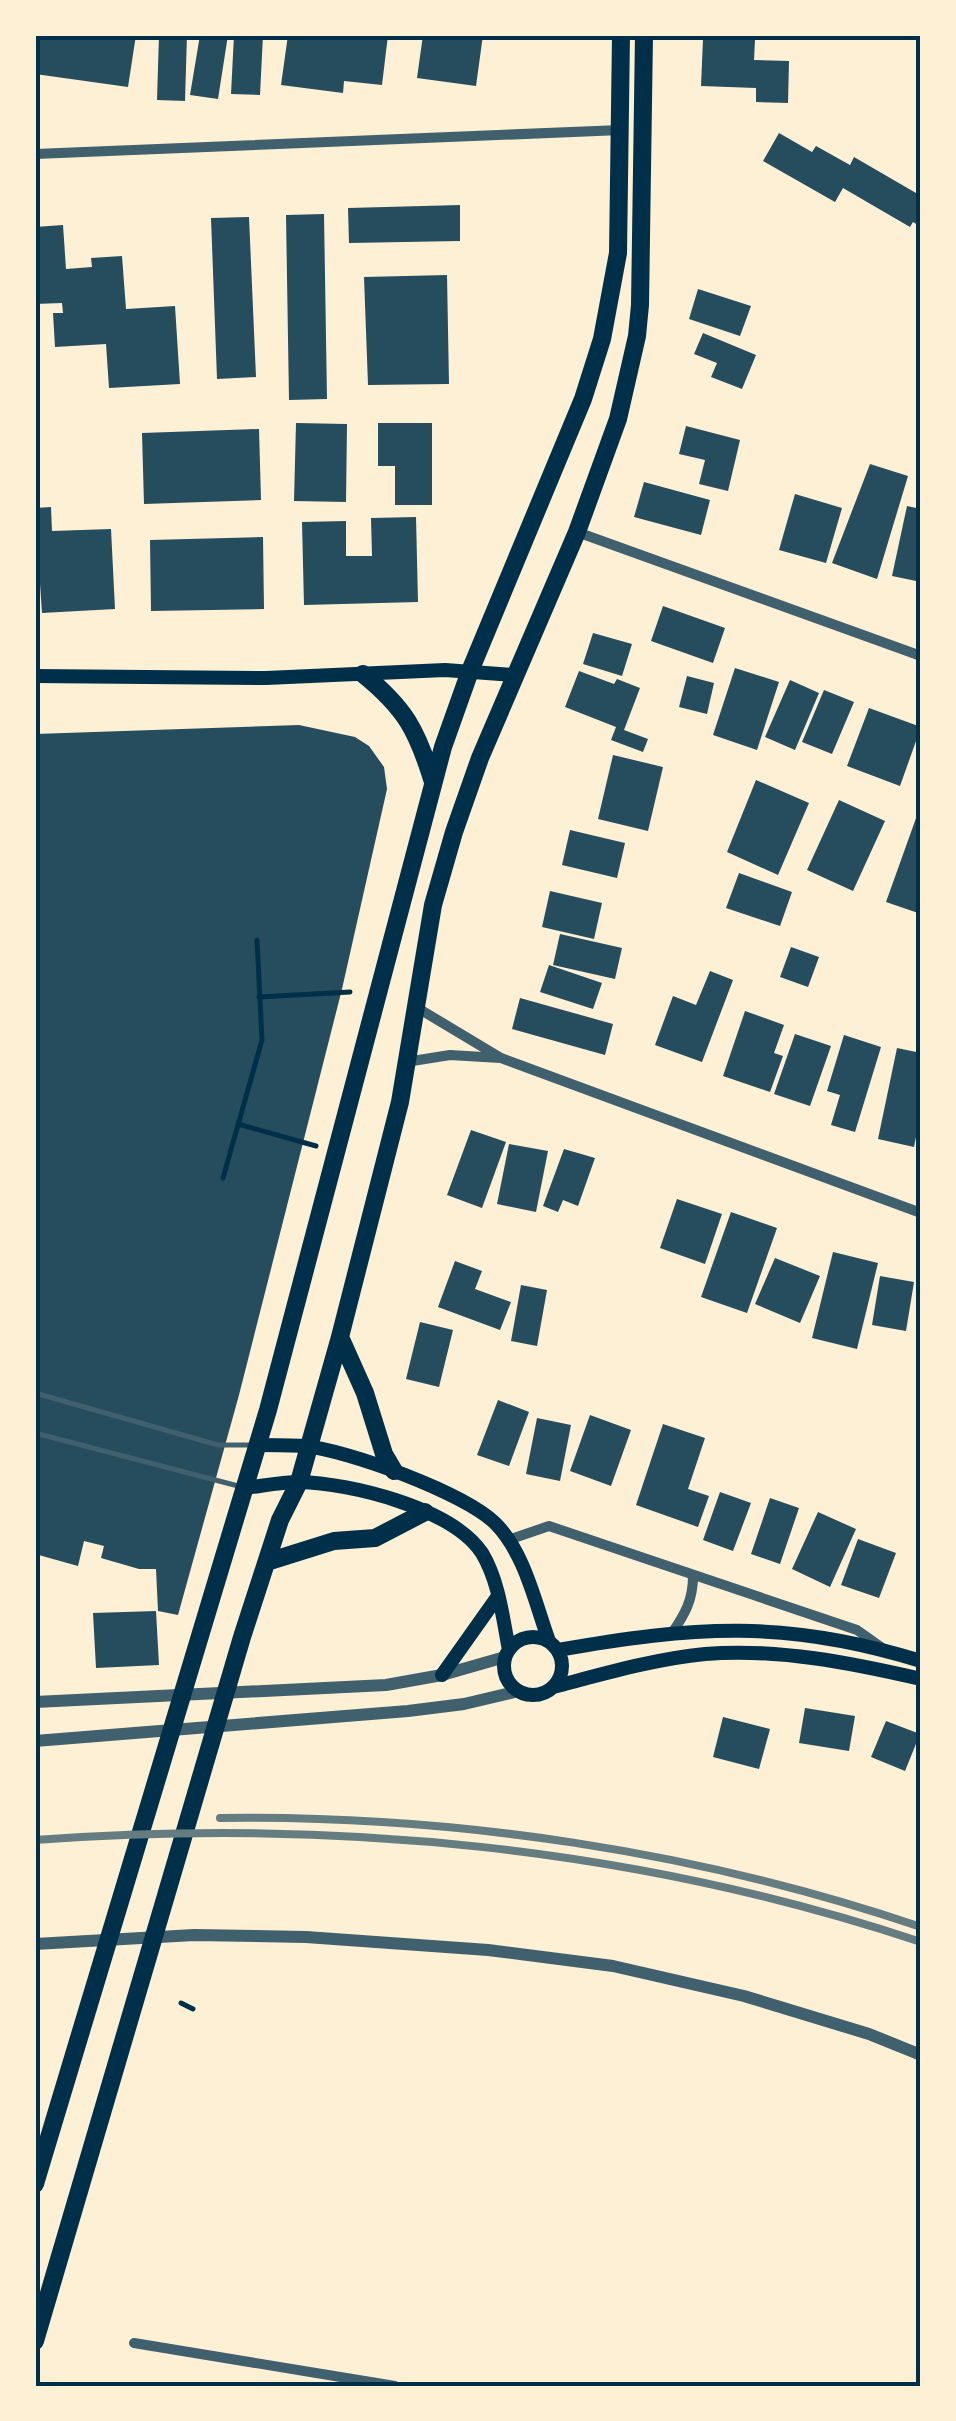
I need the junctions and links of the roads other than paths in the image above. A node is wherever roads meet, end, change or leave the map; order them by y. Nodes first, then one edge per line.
1 (621, 35) edge
2 (644, 35) edge
3 (621, 130) junction
4 (35, 154) edge
5 (576, 532) junction
6 (921, 656) edge
7 (470, 671) junction
8 (363, 674) junction
9 (514, 675) junction
10 (35, 676) edge
11 (433, 782) junction
12 (416, 1007) junction
13 (502, 1058) junction
14 (406, 1062) junction
15 (921, 1213) edge
16 (340, 1337) junction
17 (35, 1393) edge
18 (35, 1432) edge
19 (258, 1445) junction
20 (307, 1446) junction
21 (394, 1471) junction
22 (298, 1482) junction
23 (245, 1488) junction
24 (424, 1512) junction
25 (508, 1540) junction
26 (267, 1562) junction
27 (693, 1576) junction
28 (498, 1596) junction
29 (672, 1632) junction
30 (553, 1646) junction
31 (886, 1650) junction
32 (507, 1654) junction
33 (921, 1661) edge
34 (442, 1675) junction
35 (921, 1679) edge
36 (553, 1686) junction
37 (519, 1691) junction
38 (35, 1702) edge
39 (35, 1740) edge
40 (35, 1944) edge
41 (921, 2055) edge
42 (35, 2184) edge
43 (35, 2342) edge
44 (134, 2342) dead end
45 (395, 2386) edge

1 - 3 highway
2 - 5 highway
3 - 4 street
3 - 7 highway
5 - 6 street
5 - 9 highway
7 - 8 main road
7 - 9 main road
7 - 11 highway
8 - 10 main road
8 - 11 highway
9 - 12 highway
11 - 19 highway
12 - 13 street
12 - 14 highway
13 - 14 street
13 - 15 street
14 - 16 highway
16 - 20 highway
16 - 21 highway
17 - 19 lane
18 - 23 lane
19 - 20 main road
19 - 23 highway
20 - 21 main road
20 - 22 highway
21 - 25 main road
22 - 23 main road
22 - 24 main road
22 - 26 highway
23 - 42 highway
24 - 26 highway
24 - 28 main road
25 - 27 street
25 - 30 main road
26 - 43 highway
27 - 29 street
27 - 31 street
28 - 32 main road
28 - 34 main road
29 - 30 main road
29 - 31 main road
30 - 32 main road
30 - 36 main road
31 - 33 main road
32 - 34 street
32 - 37 main road
34 - 38 street
35 - 36 main road
36 - 37 main road
37 - 39 street
40 - 41 street
44 - 45 street

